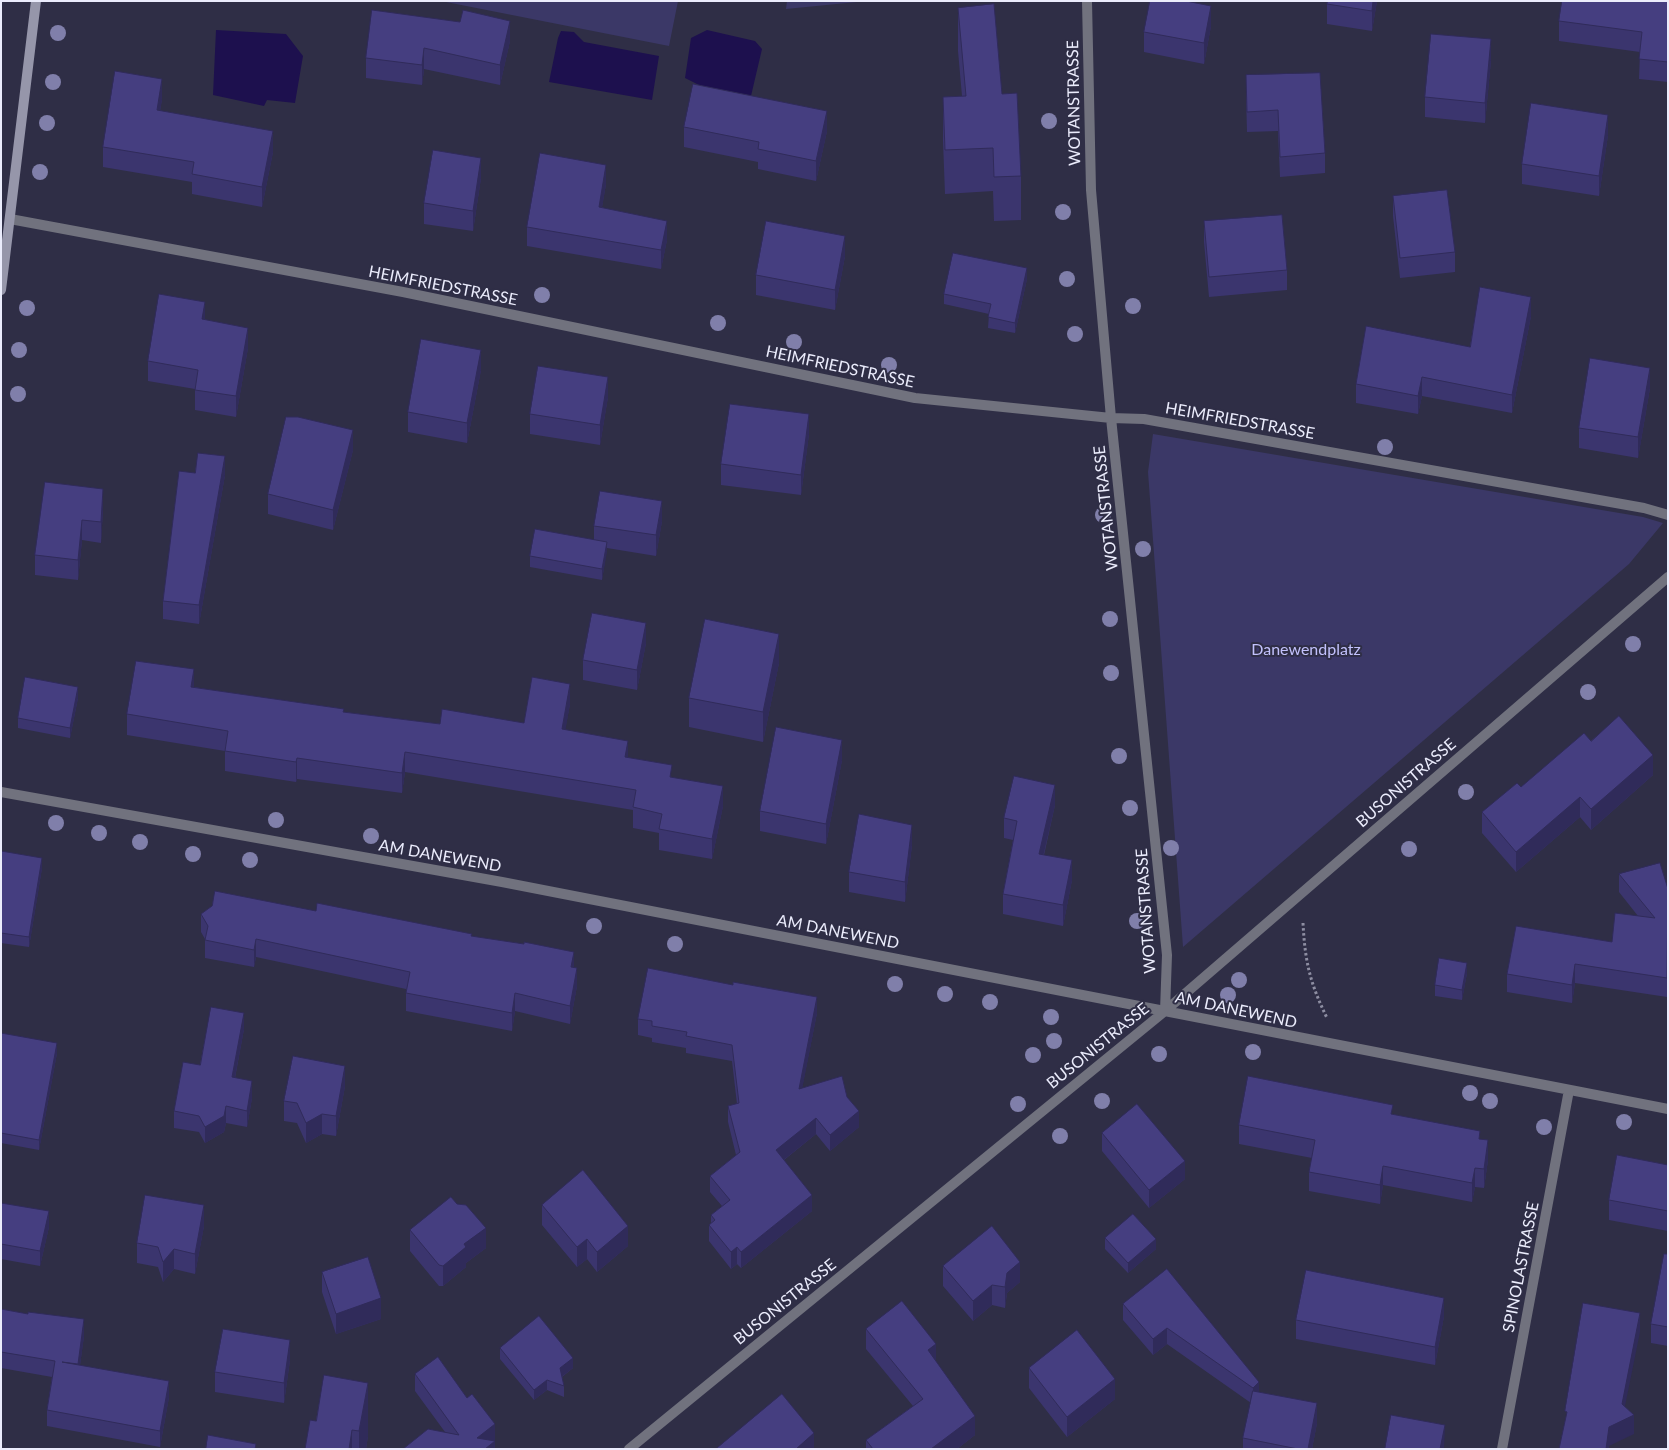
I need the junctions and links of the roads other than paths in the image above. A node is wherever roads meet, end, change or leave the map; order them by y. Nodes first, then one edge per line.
1 (36, 1) edge
2 (1087, 1) edge
3 (10, 218) junction
4 (1, 290) edge
5 (1111, 418) junction
6 (1668, 515) edge
7 (1668, 577) edge
8 (1, 792) edge
9 (1165, 1011) junction
10 (1569, 1090) junction
11 (1668, 1109) edge
12 (630, 1449) edge
13 (1502, 1449) edge

1 - 3 street
2 - 5 street, WOTANSTRASSE
3 - 4 street
3 - 5 street, HEIMFRIEDSTRASSE
5 - 6 street, HEIMFRIEDSTRASSE
5 - 9 street, WOTANSTRASSE
7 - 9 street, BUSONISTRASSE
8 - 9 street, AM DANEWEND
9 - 10 street, AM DANEWEND
9 - 12 street, BUSONISTRASSE
10 - 11 street, AM DANEWEND
10 - 13 street, SPINOLASTRASSE

